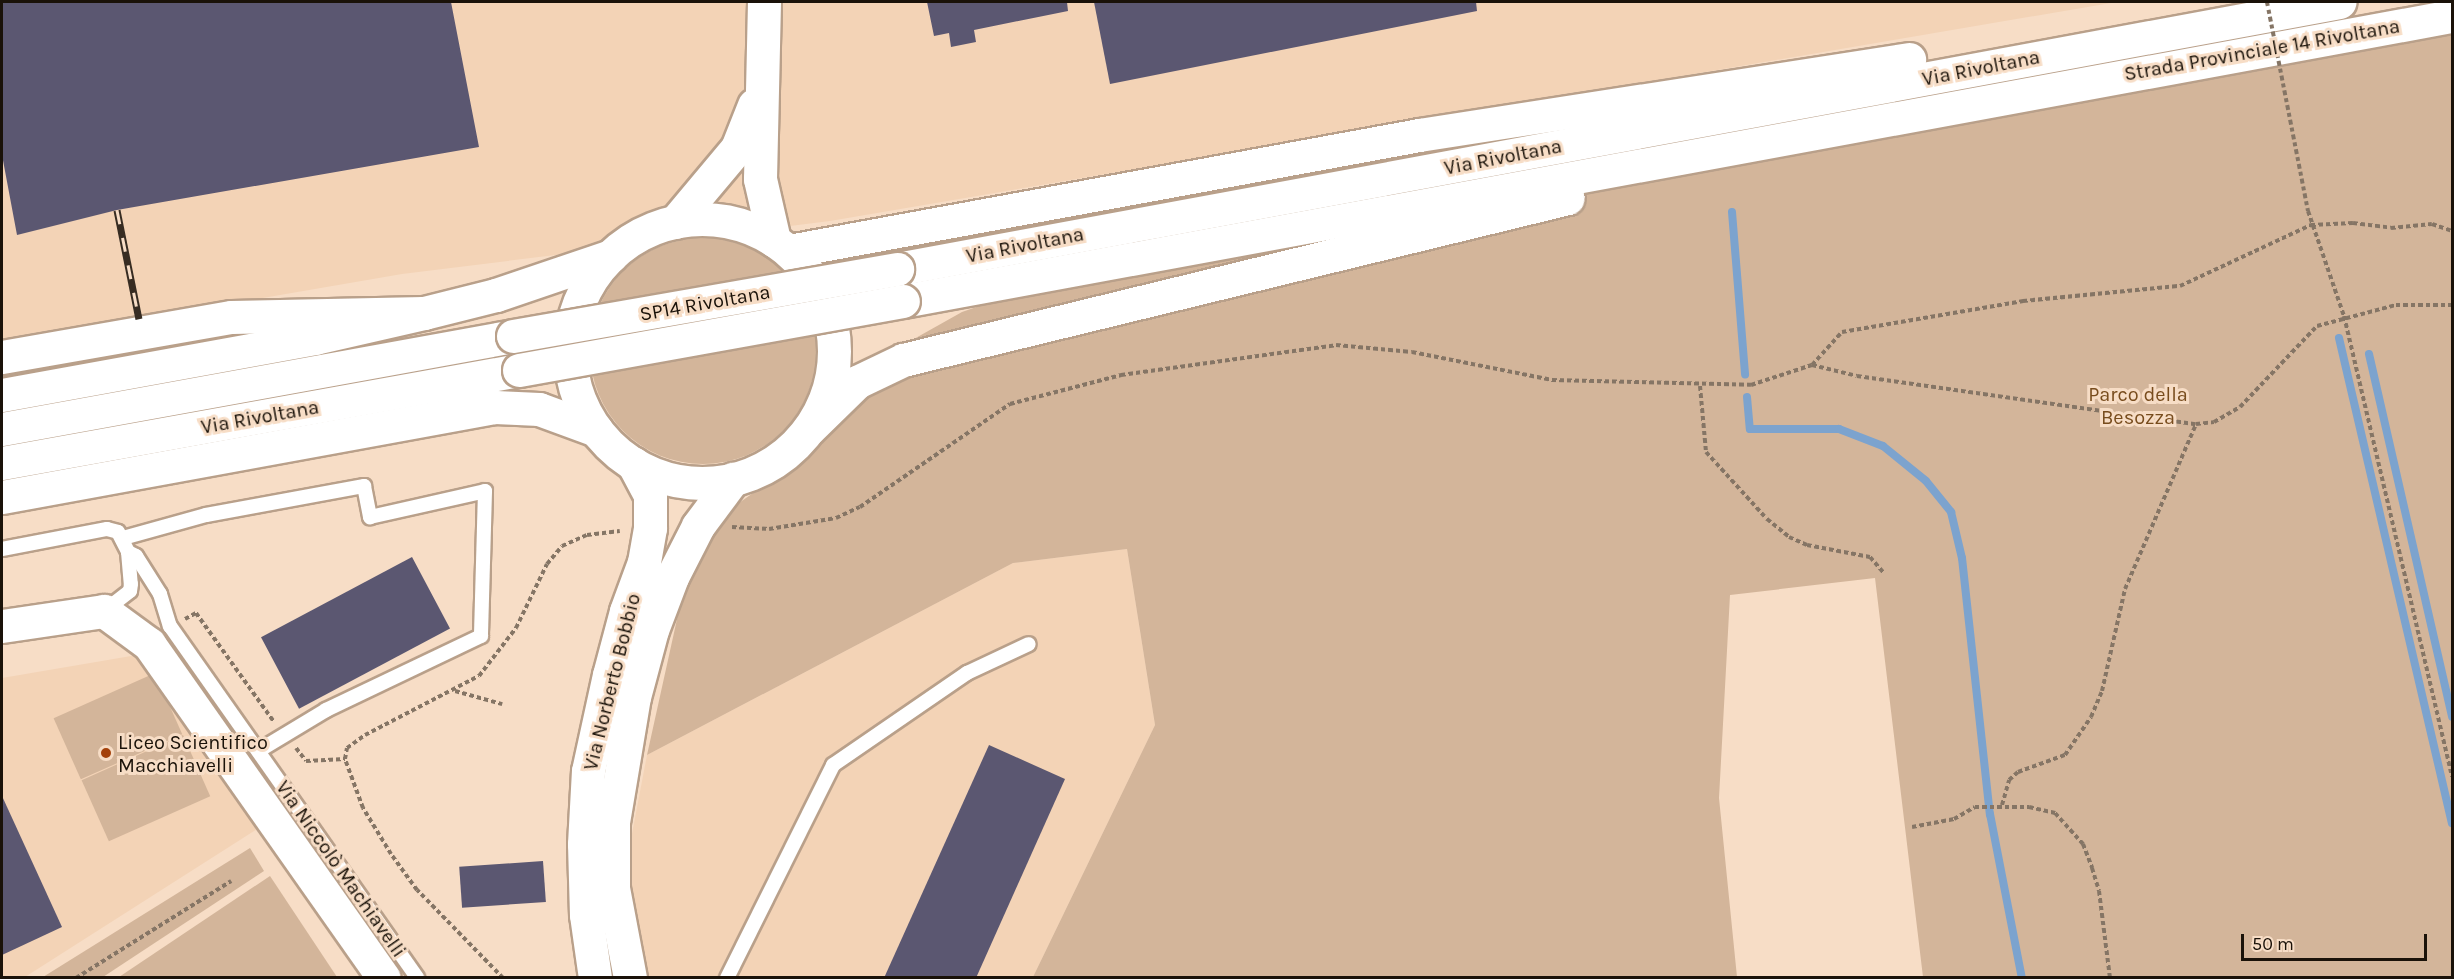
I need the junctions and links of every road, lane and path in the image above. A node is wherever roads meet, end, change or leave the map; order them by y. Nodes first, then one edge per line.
1 (764, 2) edge
2 (2266, 2) edge
3 (2339, 2) edge
4 (2452, 16) edge
5 (2109, 44) junction
6 (764, 75) junction
7 (2072, 84) junction
8 (675, 222) junction
9 (2311, 225) junction
10 (2452, 231) edge
11 (781, 245) junction
12 (611, 256) junction
13 (897, 269) joint
14 (903, 301) joint
15 (2452, 305) edge
16 (424, 313) junction
17 (2344, 316) junction
18 (513, 336) joint
19 (2, 357) edge
20 (1812, 365) junction
21 (519, 370) joint
22 (1700, 386) junction
23 (2, 395) edge
24 (2196, 424) junction
25 (2, 429) edge
26 (809, 429) junction
27 (596, 430) junction
28 (2, 464) edge
29 (633, 464) junction
30 (733, 479) junction
31 (2, 496) edge
32 (728, 527) dead end
33 (631, 530) dead end
34 (123, 538) junction
35 (2, 549) edge
36 (128, 552) junction
37 (1883, 572) dead end
38 (104, 611) junction
39 (2, 626) edge
40 (1029, 644) dead end
41 (455, 691) junction
42 (502, 704) dead end
43 (258, 751) junction
44 (2452, 776) edge
45 (2001, 805) junction
46 (1912, 827) dead end
47 (231, 881) dead end
48 (76, 978) edge
49 (384, 978) edge
50 (417, 978) edge
51 (503, 978) edge
52 (595, 978) edge
53 (630, 978) edge
54 (727, 978) edge
55 (2110, 978) edge

1 - 6 main road, Via Norberto Bobbio
2 - 9 path, bridge
3 - 5 main road, Strada Provinciale 14 Rivoltana
4 - 7 main road, Strada Provinciale 14 Rivoltana
5 - 11 main road
5 - 13 main road, Via Rivoltana
6 - 8 main road, Via Norberto Bobbio
6 - 11 main road, Via Norberto Bobbio
7 - 14 main road, Via Rivoltana
7 - 26 main road
8 - 11 main road, Via Norberto Bobbio
8 - 12 main road, Via Norberto Bobbio
9 - 10 path
9 - 17 path
9 - 20 path
11 - 26 main road, Via Norberto Bobbio
12 - 16 main road
12 - 27 main road, Via Norberto Bobbio
13 - 18 main road, SP14 Rivoltana, bridge
14 - 21 main road, SP14 Rivoltana, bridge
15 - 17 path
16 - 19 main road
16 - 23 main road
17 - 24 path
17 - 44 path
18 - 25 main road, Via Rivoltana
20 - 22 path
20 - 24 path
21 - 28 main road, Via Rivoltana
22 - 32 path
22 - 37 path
24 - 45 path
26 - 30 main road, Via Norberto Bobbio
27 - 29 main road, Via Norberto Bobbio
27 - 31 main road
29 - 30 main road, Via Norberto Bobbio
29 - 52 main road, Via Norberto Bobbio
30 - 53 main road, Via Norberto Bobbio
33 - 41 path
34 - 35 lane
34 - 36 lane, Via Niccolò Machiavelli
34 - 43 lane
36 - 38 lane, Via Niccolò Machiavelli
36 - 43 lane, Via Niccolò Machiavelli
38 - 39 main road
38 - 49 main road
40 - 54 lane
41 - 42 path
41 - 51 path
43 - 50 lane, Via Niccolò Machiavelli
45 - 46 path
45 - 55 path
47 - 48 path

